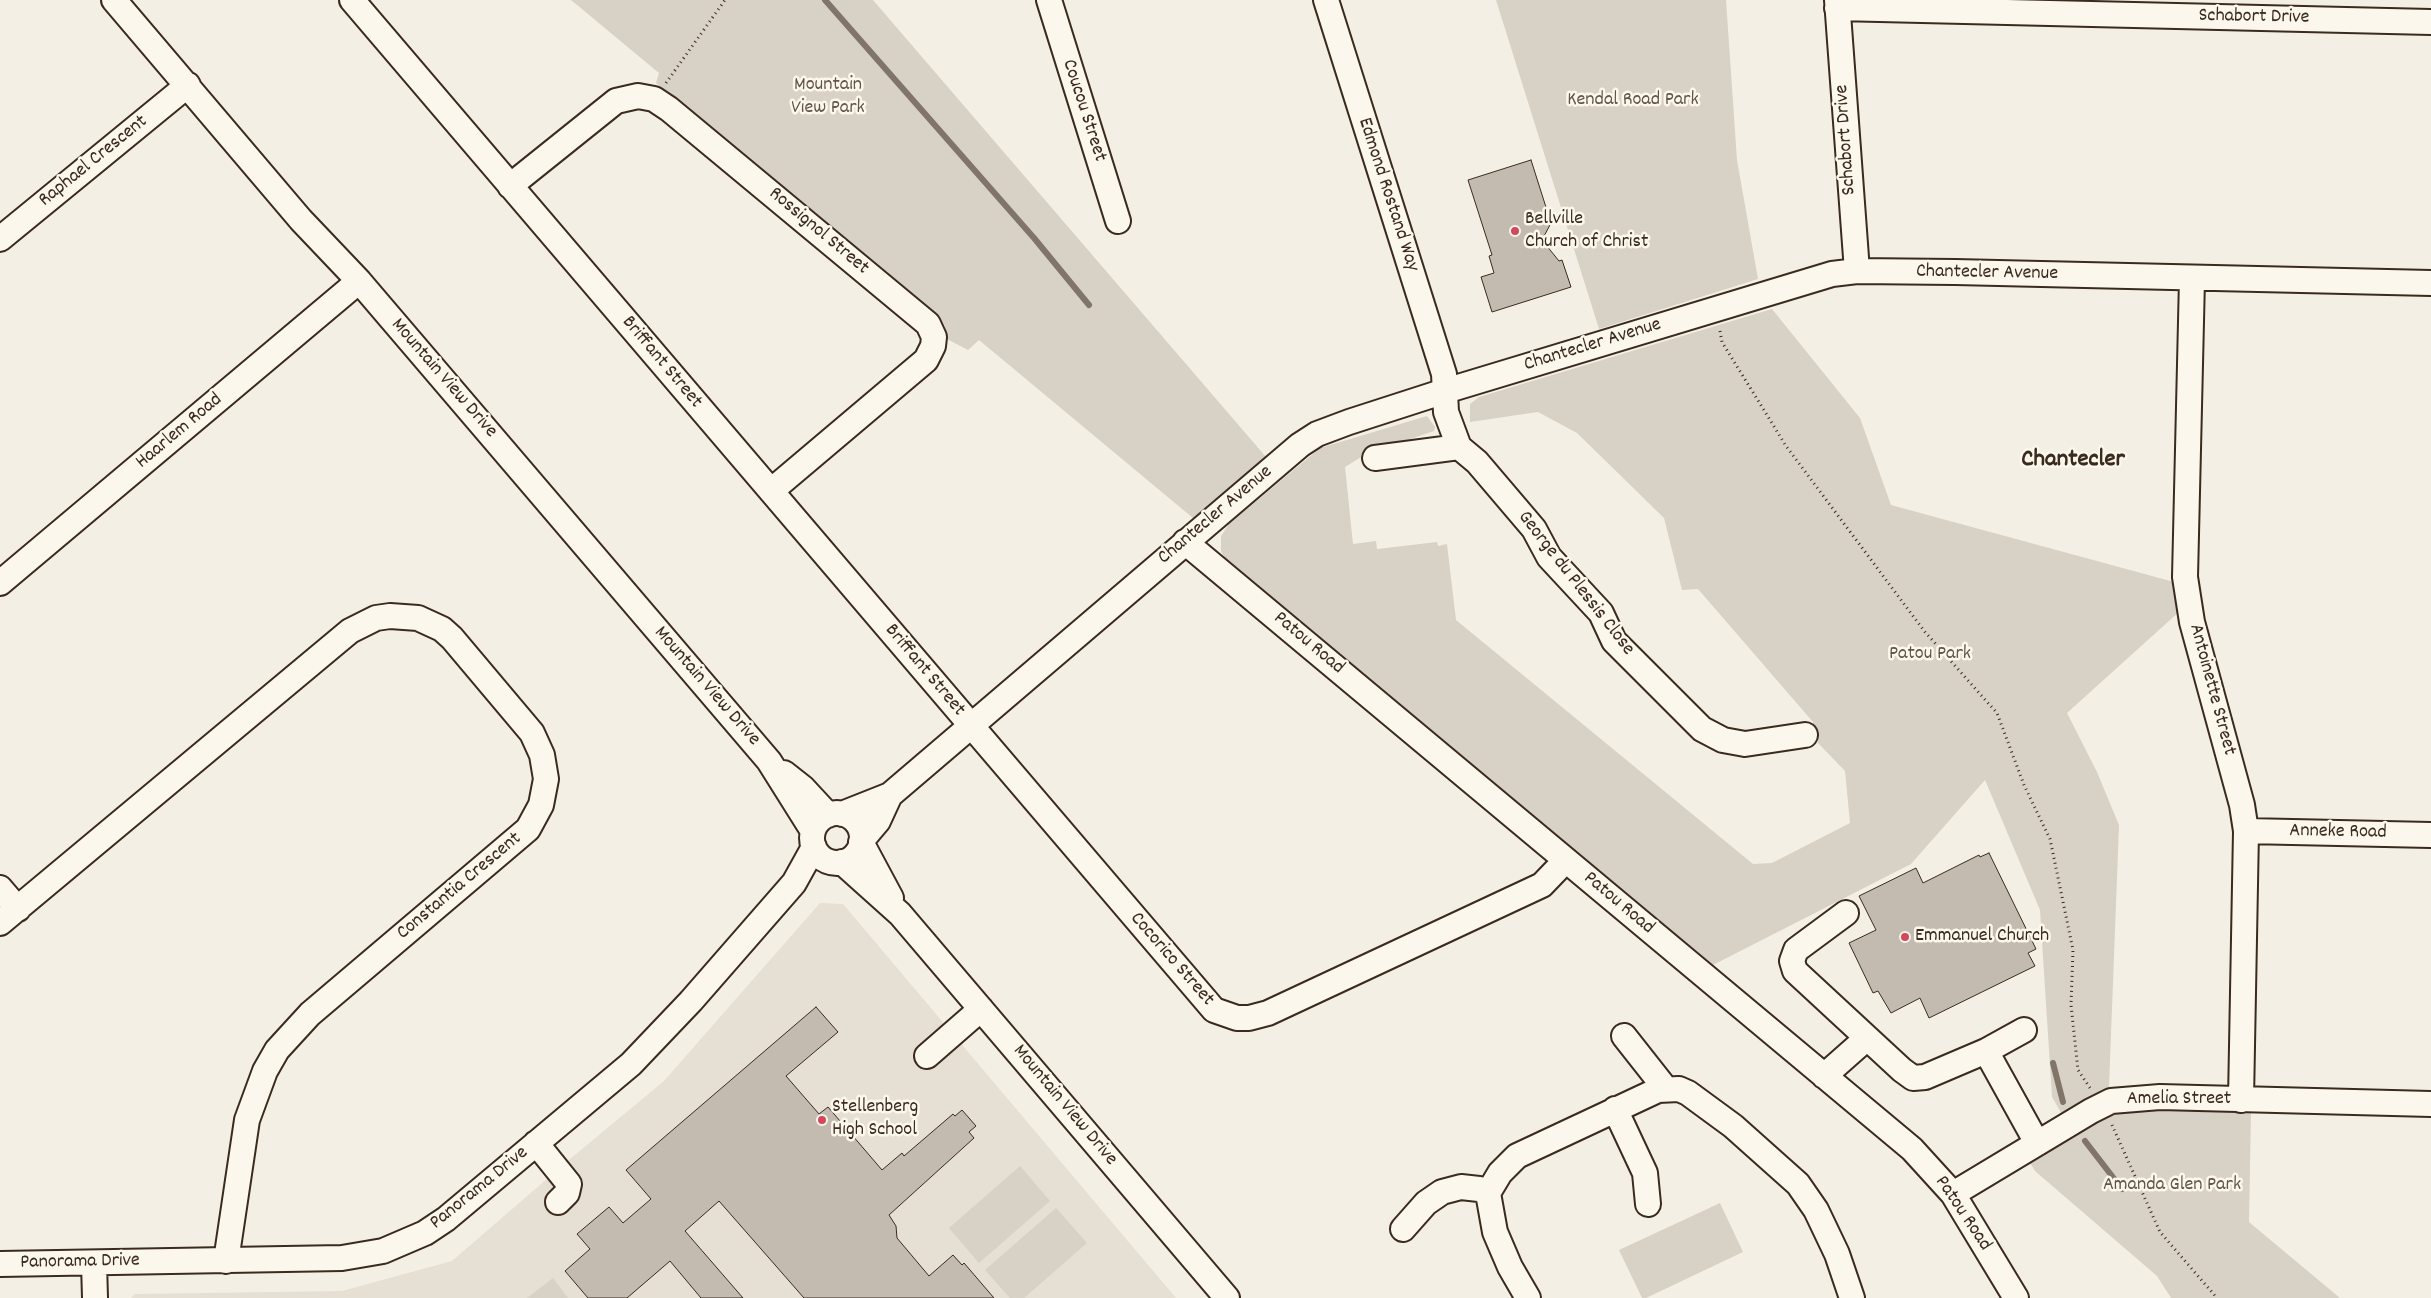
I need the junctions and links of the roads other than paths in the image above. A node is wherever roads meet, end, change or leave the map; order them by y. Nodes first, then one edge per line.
1 (114, 0) edge
2 (352, 0) edge
3 (1049, 0) edge
4 (1326, 0) edge
5 (1837, 4) edge
6 (2333, 10) edge
7 (2431, 22) edge
8 (188, 85) junction
9 (510, 186) junction
10 (1118, 222) dead end
11 (0, 239) edge
12 (1857, 271) junction
13 (2192, 279) junction
14 (359, 281) junction
15 (2431, 283) edge
16 (1445, 391) junction
17 (1459, 447) junction
18 (1375, 458) dead end
19 (771, 491) junction
20 (1185, 542) junction
21 (0, 583) edge
22 (970, 725) junction
23 (1805, 735) dead end
24 (890, 795) junction
25 (824, 827) junction
26 (2246, 831) junction
27 (2431, 836) edge
28 (861, 841) junction
29 (1566, 860) junction
30 (839, 862) junction
31 (794, 883) junction
32 (0, 888) edge
33 (1846, 913) dead end
34 (900, 914) junction
35 (9, 916) edge
36 (981, 1009) junction
37 (2024, 1030) dead end
38 (1624, 1036) dead end
39 (1867, 1038) junction
40 (1986, 1051) junction
41 (927, 1056) dead end
42 (1824, 1076) junction
43 (1665, 1088) junction
44 (2241, 1100) junction
45 (2431, 1104) edge
46 (1615, 1109) junction
47 (536, 1143) junction
48 (2038, 1143) junction
49 (1488, 1193) junction
50 (1953, 1194) junction
51 (558, 1202) dead end
52 (1648, 1204) dead end
53 (1403, 1229) dead end
54 (226, 1261) junction
55 (94, 1263) junction
56 (0, 1264) edge
57 (94, 1298) edge
58 (1227, 1298) edge
59 (1528, 1298) edge
60 (1852, 1298) edge
61 (2016, 1298) edge

1 - 8 street, Mountain View Drive
2 - 9 street, Briffant Street
3 - 10 street, Coucou Street
4 - 16 street, Edmond Rostand Way
5 - 6 street, Schabort Drive
5 - 12 street, Schabort Drive
6 - 7 street, Schabort Drive
8 - 11 street, Raphael Crescent
8 - 14 street, Mountain View Drive
9 - 19 street, Briffant Street
9 - 19 street, Rossignol Street
12 - 13 street, Chantecler Avenue
12 - 16 street, Chantecler Avenue
13 - 15 street, Chantecler Avenue
13 - 26 street, Antoinette Street
14 - 21 street, Haarlem Road
14 - 25 street, Mountain View Drive
16 - 17 street, George du Plessis Close
16 - 20 street, Chantecler Avenue
17 - 18 street
17 - 23 street, George du Plessis Close
19 - 22 street, Briffant Street
20 - 22 street, Chantecler Avenue
20 - 29 street, Patou Road
22 - 24 street, Chantecler Avenue
22 - 29 street, Cocorico Street
24 - 25 street, Chantecler Avenue
24 - 28 street, Chantecler Avenue
25 - 28 street
25 - 30 street
25 - 31 street, Panorama Drive
26 - 27 street, Anneke Road
26 - 44 street, Antoinette Street
28 - 30 street
28 - 34 street, Mountain View Drive
29 - 42 street, Patou Road
30 - 31 street, Panorama Drive
30 - 34 street, Mountain View Drive
31 - 47 street, Panorama Drive
32 - 35 street
33 - 39 street
34 - 36 street, Mountain View Drive
35 - 54 street, Constantia Crescent
36 - 41 street
36 - 58 street, Mountain View Drive
37 - 40 street
38 - 43 street
39 - 40 street
39 - 42 street
40 - 48 street
42 - 50 street, Patou Road
43 - 46 street
43 - 60 street
44 - 45 street, Amelia Street
44 - 48 street, Amelia Street
46 - 49 street
46 - 52 street
47 - 51 street
47 - 54 street, Panorama Drive
48 - 50 street, Amelia Street
49 - 53 street
49 - 59 street
50 - 61 street, Patou Road
54 - 55 street, Panorama Drive
55 - 56 street, Panorama Drive
55 - 57 street

